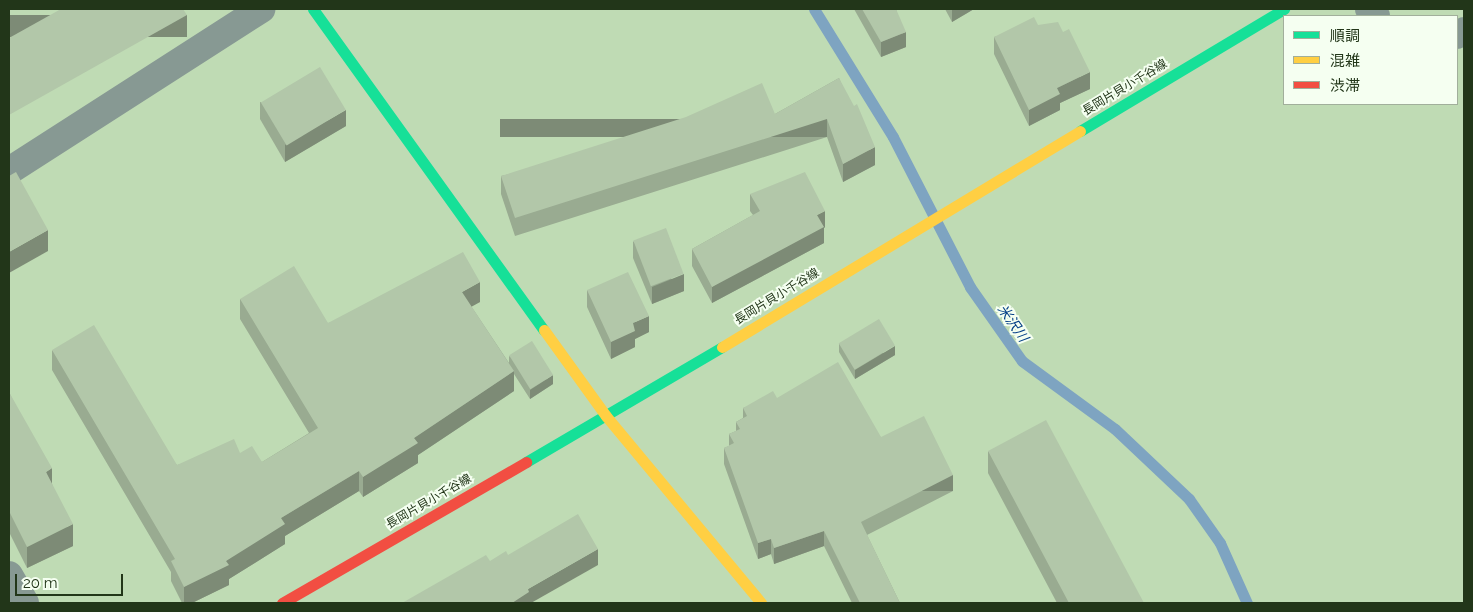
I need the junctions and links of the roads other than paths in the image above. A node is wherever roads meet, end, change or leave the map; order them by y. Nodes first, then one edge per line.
1 (261, 9) edge
2 (313, 9) edge
3 (1284, 9) edge
4 (9, 171) edge
5 (606, 416) junction
6 (9, 575) edge
7 (25, 603) edge
8 (282, 603) edge
9 (761, 603) edge

1 - 4 street
2 - 5 main road
3 - 5 main road, 長岡片貝小千谷線
5 - 8 main road, 長岡片貝小千谷線
5 - 9 main road
6 - 7 street

